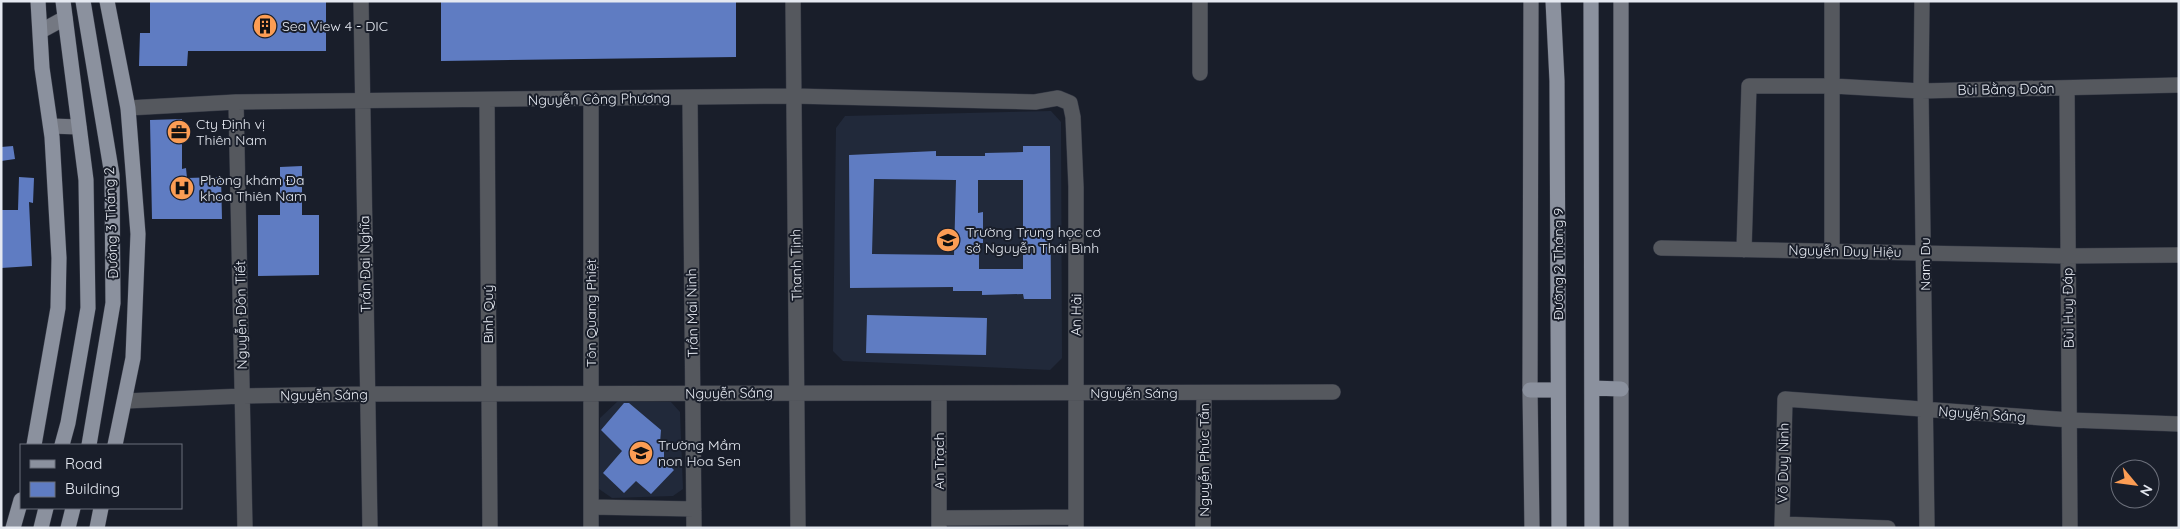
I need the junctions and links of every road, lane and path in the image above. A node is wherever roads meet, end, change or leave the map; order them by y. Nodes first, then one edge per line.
1 (38, 1) edge
2 (63, 1) edge
3 (82, 1) edge
4 (107, 1) edge
5 (361, 1) edge
6 (793, 1) edge
7 (1200, 1) edge
8 (1531, 1) edge
9 (1553, 1) edge
10 (1591, 1) edge
11 (1620, 1) edge
12 (1832, 1) edge
13 (1922, 1) edge
14 (66, 18) junction
15 (41, 31) junction
16 (1200, 73) dead end
17 (2179, 85) edge
18 (1833, 86) junction
19 (2066, 88) junction
20 (1921, 91) junction
21 (794, 96) junction
22 (690, 98) junction
23 (592, 99) junction
24 (362, 100) junction
25 (487, 100) junction
26 (236, 102) junction
27 (1070, 103) joint
28 (128, 108) junction
29 (51, 126) junction
30 (79, 127) junction
31 (1660, 248) dead end
32 (1744, 250) junction
33 (1832, 250) junction
34 (1925, 252) junction
35 (2179, 255) edge
36 (87, 256) junction
37 (2066, 256) junction
38 (59, 258) junction
39 (1592, 388) junction
40 (1621, 389) junction
41 (1530, 390) junction
42 (1558, 390) junction
43 (797, 392) junction
44 (1333, 392) dead end
45 (1075, 393) junction
46 (1204, 393) junction
47 (368, 394) junction
48 (591, 394) junction
49 (693, 394) junction
50 (939, 394) junction
51 (489, 395) junction
52 (243, 396) junction
53 (1785, 399) joint
54 (125, 401) junction
55 (1925, 410) junction
56 (2070, 420) junction
57 (2179, 424) edge
58 (34, 444) edge
59 (62, 444) edge
60 (89, 444) edge
61 (116, 444) edge
62 (20, 504) edge
63 (591, 508) junction
64 (46, 509) edge
65 (73, 509) edge
66 (101, 509) edge
67 (694, 509) junction
68 (1076, 522) edge
69 (939, 523) edge
70 (1782, 526) edge
71 (13, 528) edge
72 (40, 528) edge
73 (68, 528) edge
74 (97, 528) edge
75 (245, 528) edge
76 (370, 528) edge
77 (490, 528) edge
78 (591, 528) edge
79 (694, 528) edge
80 (798, 528) edge
81 (1203, 528) edge
82 (1532, 528) edge
83 (1559, 528) edge
84 (1592, 528) edge
85 (1621, 528) edge
86 (1888, 528) edge
87 (1927, 528) edge
88 (2070, 528) edge

1 - 15 main road
2 - 14 main road, Đường 3 Tháng 2
3 - 60 main road, Đường 3 Tháng 2
4 - 28 main road, Đường 3 Tháng 2
5 - 24 street, Trần Đại Nghĩa
6 - 21 street, Thanh Tịnh
7 - 16 street
8 - 41 main road, Đường 2 Tháng 9
9 - 42 main road, Đường 2 Tháng 9
10 - 39 main road
11 - 40 main road
12 - 18 street
13 - 20 street, Nam Du
14 - 15 main road
14 - 30 main road, Đường 3 Tháng 2
15 - 29 main road
17 - 19 street, Bùi Bằng Đoàn
18 - 20 street, Bùi Bằng Đoàn
18 - 32 street, Bùi Bằng Đoàn
18 - 33 street
19 - 20 street, Bùi Bằng Đoàn
19 - 37 street, Bùi Huy Đáp
20 - 34 street, Nam Du
21 - 22 street, Nguyễn Công Phương
21 - 27 street, Nguyễn Công Phương
21 - 43 street, Thanh Tịnh
22 - 23 street, Nguyễn Công Phương
22 - 49 street, Trần Mai Ninh
23 - 25 street, Nguyễn Công Phương
23 - 48 street, Tôn Quang Phiệt
24 - 25 street, Nguyễn Công Phương
24 - 26 street, Nguyễn Công Phương
24 - 47 street, Trần Đại Nghĩa
25 - 51 street, Bình Quý
26 - 28 street, Nguyễn Công Phương
26 - 52 street, Nguyễn Đôn Tiết
27 - 45 street, An Hải
28 - 54 main road, Đường 3 Tháng 2
29 - 30 main road
29 - 38 main road
30 - 36 main road, Đường 3 Tháng 2
31 - 32 street, Nguyễn Duy Hiệu
32 - 33 street, Nguyễn Duy Hiệu
33 - 34 street, Nguyễn Duy Hiệu
34 - 37 street, Nguyễn Duy Hiệu
34 - 55 street, Nam Du
35 - 37 street, Nguyễn Duy Hiệu
36 - 38 main road
36 - 59 main road, Đường 3 Tháng 2
37 - 56 street, Bùi Huy Đáp
38 - 58 main road
39 - 40 main road
39 - 84 main road
40 - 85 main road
41 - 42 main road
41 - 82 main road, Đường 2 Tháng 9
42 - 83 main road, Đường 2 Tháng 9
43 - 49 street, Nguyễn Sáng
43 - 50 street, Nguyễn Sáng
43 - 80 street, Thanh Tịnh
44 - 46 street, Nguyễn Sáng
45 - 46 street, Nguyễn Sáng
45 - 50 street, Nguyễn Sáng
45 - 68 street, An Hải
46 - 81 street, Nguyễn Phúc Tần
47 - 51 street, Nguyễn Sáng
47 - 52 street, Nguyễn Sáng
47 - 76 street, Trần Đại Nghĩa
48 - 49 street, Nguyễn Sáng
48 - 51 street, Nguyễn Sáng
48 - 63 street, Tôn Quang Phiệt
49 - 67 street, Trần Mai Ninh
50 - 69 street, An Trạch
51 - 77 street, Bình Quý
52 - 54 street, Nguyễn Sáng
52 - 75 street, Nguyễn Đôn Tiết
53 - 55 street, Nguyễn Sáng
53 - 70 street, Võ Duy Ninh
54 - 61 main road, Đường 3 Tháng 2
55 - 56 street, Nguyễn Sáng
55 - 87 street, Nam Du
56 - 57 street, Nguyễn Sáng
56 - 88 street, Bùi Huy Đáp
62 - 71 main road
63 - 67 street
63 - 78 street, Tôn Quang Phiệt
64 - 72 main road
65 - 73 main road
66 - 74 main road
67 - 79 street, Trần Mai Ninh
68 - 69 street
70 - 86 street

